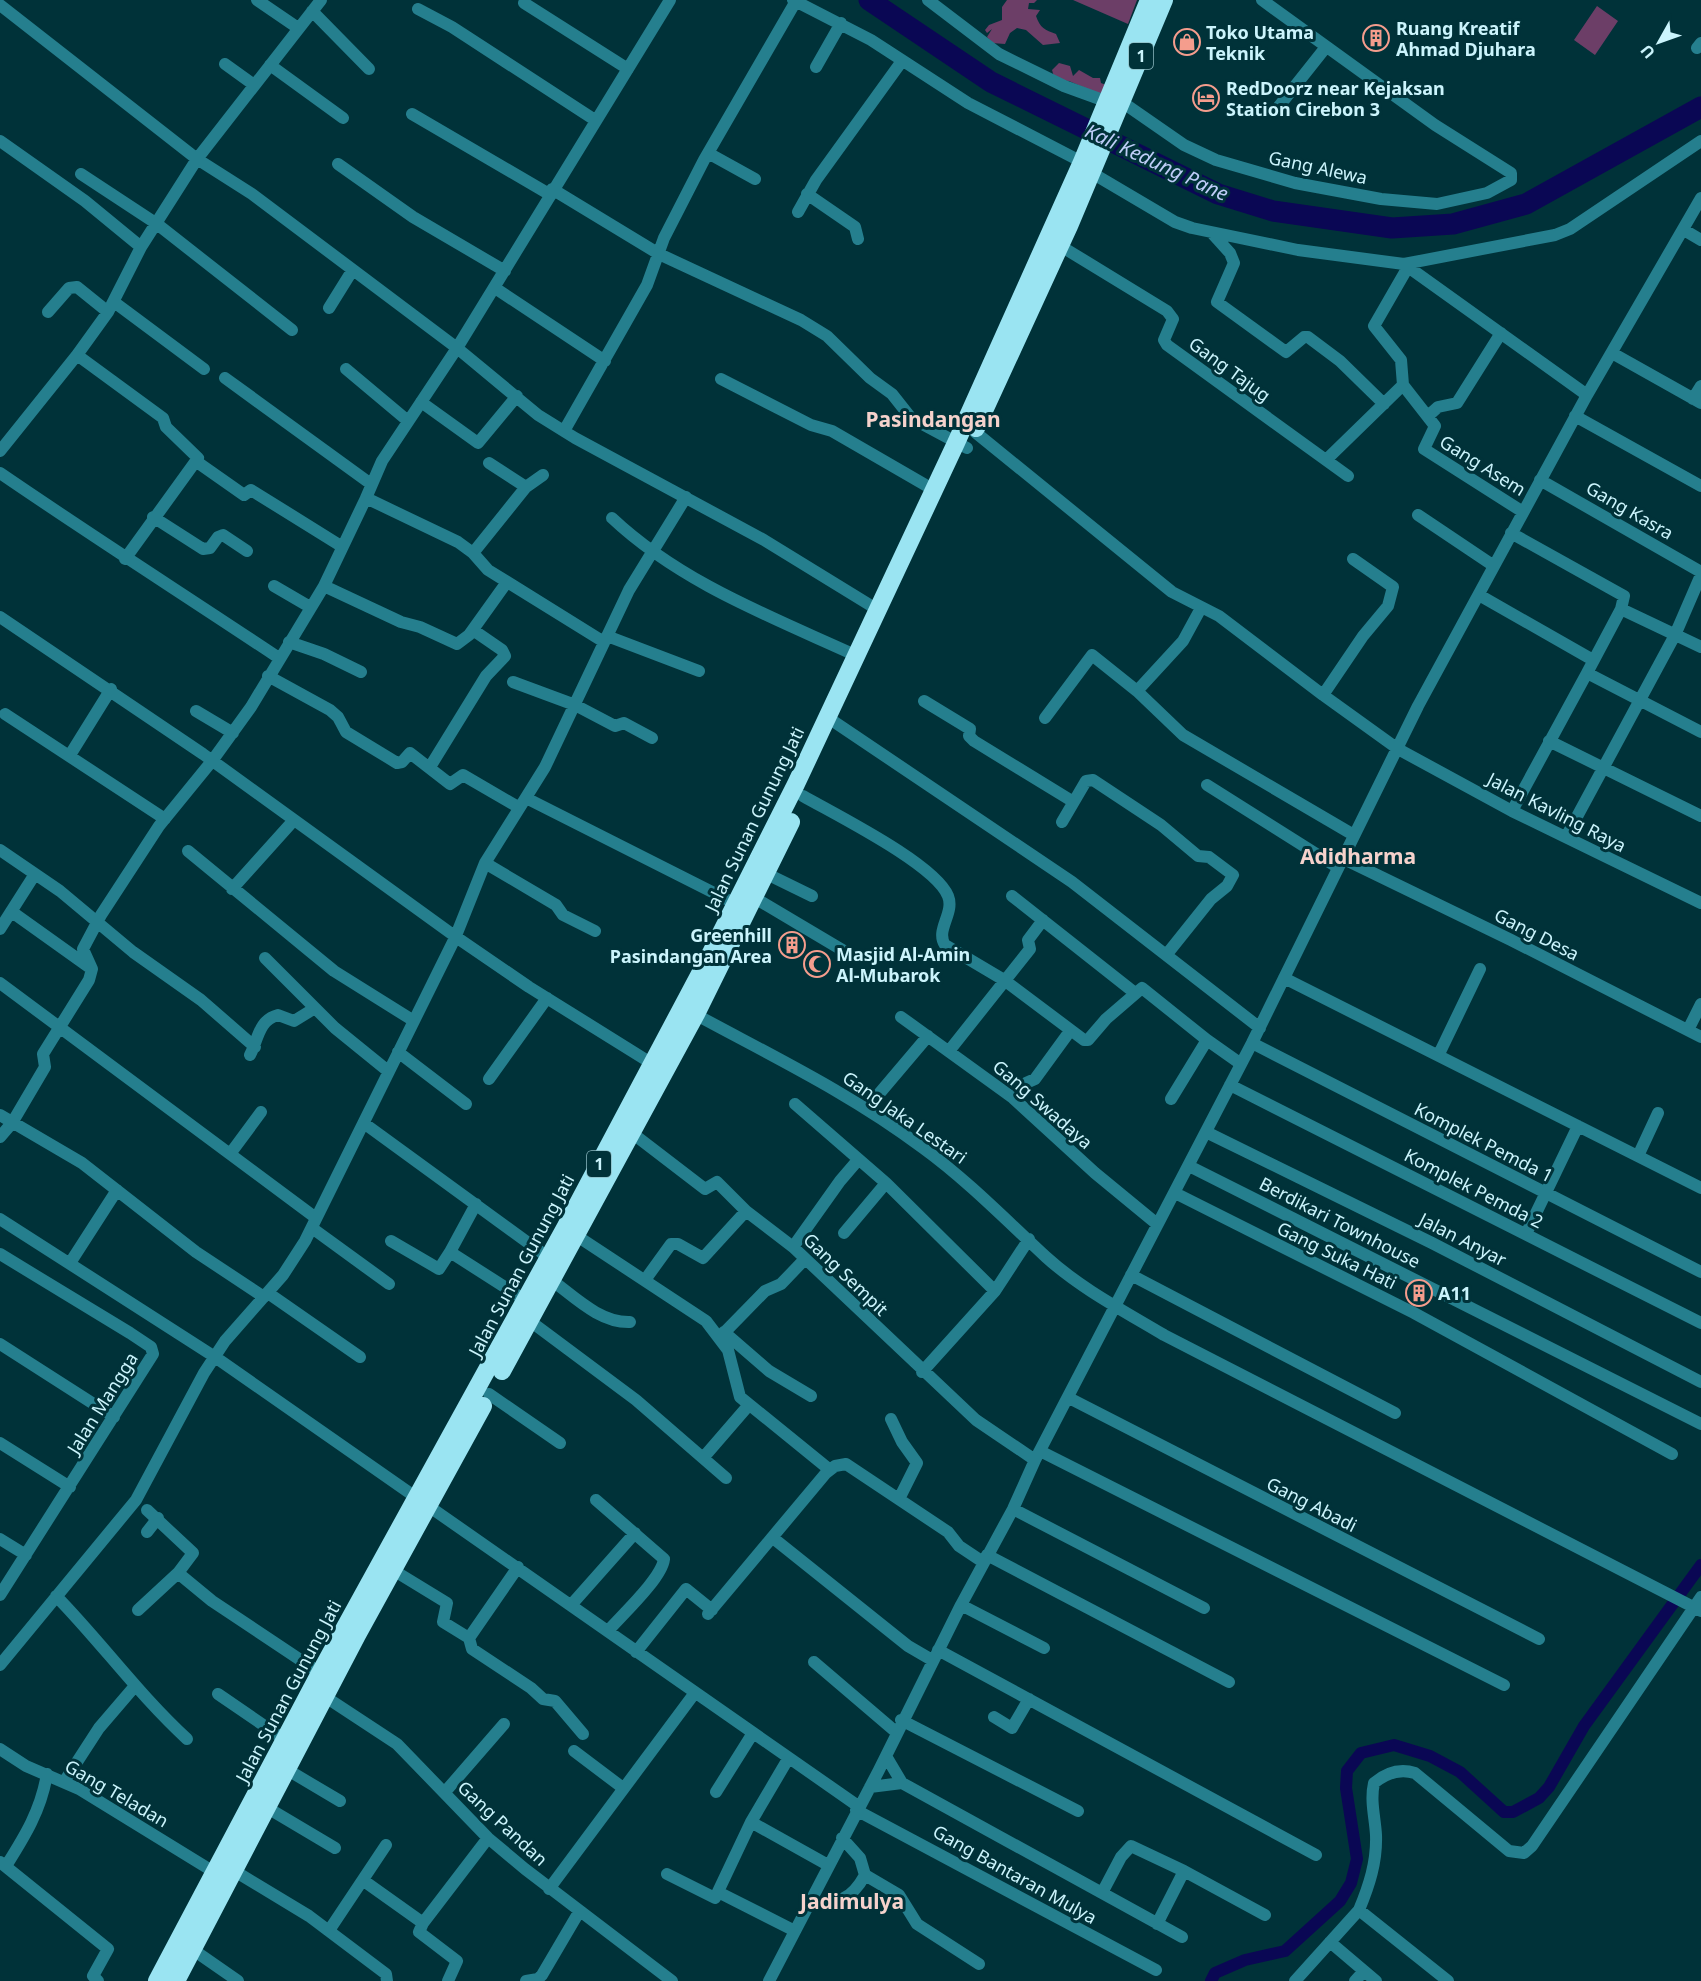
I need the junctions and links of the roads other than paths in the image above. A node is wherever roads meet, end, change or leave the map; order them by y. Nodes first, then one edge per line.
1 (256, 0) edge
2 (321, 0) edge
3 (670, 0) edge
4 (1149, 0) edge
5 (1164, 0) edge
6 (1262, 0) edge
7 (795, 1) edge
8 (936, 2) edge
9 (524, 3) dead end
10 (0, 5) edge
11 (418, 9) dead end
12 (312, 11) junction
13 (841, 23) junction
14 (298, 28) junction
15 (1326, 47) junction
16 (902, 61) junction
17 (225, 64) dead end
18 (270, 65) junction
19 (816, 67) dead end
20 (369, 69) dead end
21 (628, 69) junction
22 (254, 85) junction
23 (1113, 106) junction
24 (1276, 110) dead end
25 (412, 114) dead end
26 (343, 118) dead end
27 (595, 120) junction
28 (0, 141) edge
29 (1701, 141) edge
30 (708, 153) junction
31 (197, 159) junction
32 (338, 164) dead end
33 (1088, 164) junction
34 (81, 174) dead end
35 (755, 179) dead end
36 (551, 192) junction
37 (807, 194) junction
38 (1699, 205) edge
39 (798, 212) dead end
40 (156, 224) junction
41 (1684, 230) junction
42 (1210, 232) junction
43 (858, 239) dead end
44 (1701, 240) edge
45 (1059, 245) junction
46 (141, 247) junction
47 (659, 254) junction
48 (1406, 266) junction
49 (352, 271) junction
50 (505, 271) junction
51 (1041, 271) junction
52 (495, 288) junction
53 (111, 307) junction
54 (329, 308) dead end
55 (48, 312) dead end
56 (292, 330) dead end
57 (1501, 333) junction
58 (457, 348) junction
59 (1612, 353) junction
60 (77, 355) junction
61 (605, 361) junction
62 (204, 369) dead end
63 (346, 369) dead end
64 (225, 378) dead end
65 (721, 379) dead end
66 (1403, 385) junction
67 (1701, 386) edge
68 (1587, 395) junction
69 (517, 396) junction
70 (1697, 401) edge
71 (421, 402) junction
72 (1384, 404) junction
73 (1428, 416) junction
74 (1575, 417) junction
75 (408, 421) junction
76 (564, 431) junction
77 (966, 441) junction
78 (0, 451) edge
79 (1326, 460) junction
80 (196, 462) junction
81 (489, 463) dead end
82 (0, 473) edge
83 (543, 475) dead end
84 (1348, 477) dead end
85 (1540, 480) junction
86 (371, 484) junction
87 (1701, 486) edge
88 (526, 487) junction
89 (934, 490) junction
90 (686, 497) junction
91 (366, 498) junction
92 (1522, 512) junction
93 (1418, 515) dead end
94 (153, 517) junction
95 (612, 518) dead end
96 (1511, 533) junction
97 (341, 546) junction
98 (247, 550) dead end
99 (652, 551) junction
100 (473, 553) junction
101 (124, 559) junction
102 (1353, 559) dead end
103 (1494, 566) junction
104 (1701, 574) edge
105 (507, 582) junction
106 (274, 586) dead end
107 (324, 586) junction
108 (1479, 595) junction
109 (310, 607) junction
110 (1202, 608) junction
111 (1621, 609) junction
112 (878, 610) junction
113 (0, 617) edge
114 (472, 630) junction
115 (1675, 635) junction
116 (606, 639) junction
117 (289, 642) junction
118 (1701, 647) edge
119 (857, 656) junction
120 (279, 658) junction
121 (1593, 660) junction
122 (699, 671) dead end
123 (361, 672) dead end
124 (1587, 673) junction
125 (268, 676) junction
126 (513, 682) dead end
127 (111, 690) junction
128 (1137, 692) junction
129 (1323, 696) junction
130 (924, 701) dead end
131 (1638, 702) junction
132 (576, 705) junction
133 (196, 711) dead end
134 (5, 714) dead end
135 (1045, 718) dead end
136 (833, 720) junction
137 (1701, 732) edge
138 (233, 733) junction
139 (652, 738) dead end
140 (1550, 741) junction
141 (1398, 748) junction
142 (70, 755) junction
143 (212, 761) junction
144 (430, 767) junction
145 (1605, 767) junction
146 (1207, 785) dead end
147 (802, 790) junction
148 (1072, 801) junction
149 (522, 802) junction
150 (1512, 811) junction
151 (1701, 816) edge
152 (165, 819) junction
153 (785, 819) junction
154 (294, 820) junction
155 (1062, 822) dead end
156 (1352, 834) junction
157 (1566, 837) junction
158 (0, 850) edge
159 (188, 851) dead end
160 (485, 862) junction
161 (1340, 862) junction
162 (765, 873) junction
163 (35, 874) junction
164 (232, 889) junction
165 (812, 896) dead end
166 (1012, 896) dead end
167 (753, 897) junction
168 (734, 903) junction
169 (1701, 903) edge
170 (12, 912) junction
171 (1043, 920) junction
172 (97, 922) junction
173 (0, 929) edge
174 (595, 931) dead end
175 (456, 937) junction
176 (849, 954) dead end
177 (1167, 954) junction
178 (265, 958) dead end
179 (92, 969) junction
180 (1480, 969) dead end
181 (1284, 978) junction
182 (1004, 980) junction
183 (0, 983) edge
184 (1135, 993) junction
185 (547, 998) junction
186 (1701, 1004) edge
187 (315, 1008) junction
188 (689, 1010) junction
189 (902, 1017) dead end
190 (414, 1021) junction
191 (60, 1026) junction
192 (1260, 1028) junction
193 (1070, 1030) junction
194 (1688, 1030) junction
195 (928, 1036) junction
196 (1701, 1038) edge
197 (1207, 1040) junction
198 (1252, 1043) junction
199 (949, 1051) junction
200 (398, 1052) junction
201 (1439, 1054) junction
202 (1241, 1064) junction
203 (659, 1068) junction
204 (388, 1071) junction
205 (489, 1078) dead end
206 (1230, 1084) junction
207 (1013, 1098) junction
208 (1171, 1099) dead end
209 (466, 1104) dead end
210 (795, 1104) dead end
211 (867, 1108) junction
212 (261, 1112) dead end
213 (1658, 1113) dead end
214 (0, 1114) edge
215 (12, 1123) junction
216 (365, 1124) junction
217 (1578, 1126) junction
218 (1206, 1132) junction
219 (632, 1133) junction
220 (0, 1137) edge
221 (230, 1154) junction
222 (1638, 1156) junction
223 (858, 1160) junction
224 (1189, 1166) junction
225 (597, 1182) junction
226 (886, 1182) junction
227 (1701, 1188) edge
228 (117, 1190) junction
229 (1175, 1193) junction
230 (1546, 1194) junction
231 (476, 1204) junction
232 (746, 1211) junction
233 (0, 1219) edge
234 (314, 1223) junction
235 (1157, 1224) junction
236 (844, 1233) dead end
237 (1526, 1234) junction
238 (1029, 1239) junction
239 (391, 1241) dead end
240 (569, 1241) junction
241 (793, 1247) junction
242 (450, 1252) junction
243 (0, 1254) edge
244 (805, 1259) junction
245 (70, 1263) junction
246 (548, 1271) junction
247 (1701, 1272) edge
248 (1131, 1275) junction
249 (645, 1280) junction
250 (389, 1284) dead end
251 (995, 1291) junction
252 (266, 1295) junction
253 (525, 1300) junction
254 (1116, 1306) junction
255 (630, 1323) dead end
256 (1701, 1323) edge
257 (522, 1327) junction
258 (722, 1335) junction
259 (0, 1344) edge
260 (215, 1357) junction
261 (360, 1357) dead end
262 (922, 1372) junction
263 (1701, 1382) edge
264 (489, 1394) junction
265 (810, 1396) dead end
266 (1069, 1398) junction
267 (748, 1406) junction
268 (1395, 1413) dead end
269 (114, 1417) junction
270 (891, 1419) dead end
271 (1701, 1424) edge
272 (0, 1443) edge
273 (560, 1443) dead end
274 (1672, 1454) dead end
275 (1037, 1456) junction
276 (703, 1458) junction
277 (830, 1470) junction
278 (726, 1478) dead end
279 (70, 1487) junction
280 (899, 1499) junction
281 (596, 1500) dead end
282 (424, 1502) junction
283 (1013, 1509) junction
284 (147, 1510) dead end
285 (158, 1518) junction
286 (147, 1532) dead end
287 (635, 1533) junction
288 (0, 1539) edge
289 (774, 1539) junction
290 (26, 1556) junction
291 (985, 1558) junction
292 (518, 1567) junction
293 (393, 1570) junction
294 (178, 1573) junction
295 (0, 1595) edge
296 (56, 1596) junction
297 (572, 1604) junction
298 (961, 1605) junction
299 (1697, 1605) edge
300 (1204, 1608) dead end
301 (138, 1610) dead end
302 (363, 1610) junction
303 (608, 1631) junction
304 (469, 1638) junction
305 (1539, 1639) dead end
306 (1044, 1648) dead end
307 (636, 1652) junction
308 (935, 1655) junction
309 (814, 1662) dead end
310 (0, 1665) edge
311 (1229, 1682) dead end
312 (1504, 1684) dead end
313 (135, 1686) junction
314 (319, 1686) junction
315 (218, 1694) dead end
316 (694, 1694) junction
317 (1029, 1699) junction
318 (994, 1717) dead end
319 (504, 1724) dead end
320 (899, 1726) junction
321 (753, 1733) junction
322 (583, 1734) dead end
323 (187, 1739) dead end
324 (285, 1740) junction
325 (0, 1749) edge
326 (574, 1751) dead end
327 (886, 1755) junction
328 (788, 1759) junction
329 (286, 1769) junction
330 (47, 1774) junction
331 (64, 1782) junction
332 (902, 1783) junction
333 (870, 1787) junction
334 (623, 1788) junction
335 (444, 1792) junction
336 (716, 1792) dead end
337 (340, 1801) dead end
338 (266, 1807) junction
339 (857, 1808) junction
340 (1078, 1811) dead end
341 (751, 1822) junction
342 (488, 1838) junction
343 (842, 1838) junction
344 (386, 1845) dead end
345 (335, 1848) dead end
346 (1316, 1855) dead end
347 (3, 1864) edge
348 (828, 1865) junction
349 (1184, 1871) junction
350 (225, 1873) junction
351 (667, 1874) dead end
352 (866, 1875) junction
353 (364, 1881) junction
354 (549, 1889) junction
355 (718, 1892) junction
356 (1102, 1893) junction
357 (810, 1901) junction
358 (1359, 1910) junction
359 (579, 1912) junction
360 (1265, 1915) dead end
361 (423, 1923) junction
362 (1157, 1924) junction
363 (330, 1929) junction
364 (795, 1931) junction
365 (1182, 1936) dead end
366 (1330, 1942) junction
367 (192, 1949) junction
368 (979, 1964) dead end
369 (1156, 1970) dead end
370 (1364, 1971) junction
371 (98, 1981) edge
372 (157, 1981) edge
373 (176, 1981) edge
374 (238, 1981) edge
375 (387, 1981) edge
376 (448, 1981) edge
377 (526, 1981) edge
378 (672, 1981) edge
379 (769, 1981) edge
380 (1294, 1981) edge
381 (1355, 1981) edge
382 (1376, 1981) edge
383 (1448, 1981) edge

1 - 14 street
2 - 12 street
3 - 21 street
4 - 23 highway, 1
5 - 23 highway, 1
6 - 15 street
7 - 13 street
7 - 30 street
8 - 23 street, Gang Alewa
9 - 21 street
10 - 31 street
11 - 27 street
12 - 14 street
12 - 20 street
13 - 16 street
13 - 19 street
14 - 18 street
15 - 23 street, Gang Alewa
15 - 24 street
16 - 33 street
16 - 37 street
17 - 22 street
18 - 22 street
18 - 26 street
21 - 27 street
22 - 31 street
23 - 33 highway, 1
25 - 36 street, Jalan Kavling Raya
27 - 36 street
28 - 46 street
29 - 48 street
30 - 35 street
30 - 47 street
31 - 40 street
31 - 49 street
32 - 50 street
33 - 42 street
33 - 45 highway, 1
33 - 51 highway, 1
34 - 40 street
36 - 47 street, Jalan Kavling Raya
36 - 50 street
37 - 39 street
37 - 43 street
38 - 41 street
40 - 46 street
40 - 56 street
41 - 44 street
41 - 59 street
42 - 48 street
42 - 72 street
45 - 51 highway, 1
45 - 79 street, Gang Tajug
46 - 53 street
47 - 61 street
47 - 77 street, Jalan Kavling Raya
48 - 57 street
48 - 66 street, Gang Asem
49 - 54 street
49 - 58 street
50 - 52 street
51 - 77 highway, 1
52 - 58 street
52 - 61 street
53 - 55 street
53 - 60 street
53 - 62 street
57 - 68 street
57 - 73 street
58 - 69 street
58 - 71 street
59 - 68 street
59 - 70 street
60 - 78 street
60 - 80 street
61 - 76 street
63 - 75 street
64 - 86 street
65 - 89 street
66 - 72 street
66 - 73 street, Gang Asem
67 - 70 street
68 - 74 street
69 - 71 street
69 - 76 street
71 - 75 street
72 - 79 street
73 - 92 street, Gang Asem
74 - 85 street
74 - 87 street
75 - 86 street
76 - 90 street
77 - 89 highway, Jalan Sunan Gunung Jati / 1
77 - 110 street, Jalan Kavling Raya
77 - 136 highway, 1
79 - 84 street, Gang Tajug
80 - 94 street
80 - 97 street
81 - 88 street
82 - 101 street
83 - 88 street
85 - 92 street
85 - 104 street, Gang Kasra
86 - 91 street
88 - 100 street
89 - 112 highway, Jalan Sunan Gunung Jati / 1
90 - 99 street
90 - 112 street
91 - 97 street
91 - 100 street
92 - 96 street
93 - 103 street
94 - 98 street
94 - 101 street
95 - 99 street
96 - 103 street
96 - 111 street
97 - 107 street
99 - 116 street
99 - 119 street
100 - 105 street
101 - 120 street
102 - 129 street
103 - 108 street
104 - 115 street
105 - 114 street
105 - 116 street
106 - 109 street
107 - 109 street
107 - 114 street
108 - 121 street
108 - 141 street
109 - 117 street
110 - 128 street
110 - 129 street, Jalan Kavling Raya
111 - 115 street
111 - 121 street
112 - 119 highway, Jalan Sunan Gunung Jati / 1
113 - 127 street
114 - 144 street
115 - 118 street
115 - 131 street
116 - 122 street
116 - 132 street
117 - 120 street
117 - 123 street
119 - 136 highway, Jalan Sunan Gunung Jati / 1
120 - 125 street
121 - 124 street
124 - 131 street
124 - 140 street
125 - 138 street
125 - 144 street
126 - 132 street
127 - 142 street
127 - 143 street
128 - 135 street
128 - 156 street
129 - 141 street, Jalan Kavling Raya
130 - 148 street
131 - 137 street
131 - 145 street
132 - 139 street
132 - 149 street
133 - 138 street
134 - 142 street
136 - 147 highway, 1
136 - 177 street
138 - 143 street
140 - 145 street
140 - 150 street
141 - 150 street, Jalan Kavling Raya
141 - 156 street
142 - 152 street
143 - 152 street
143 - 154 street
144 - 149 street
145 - 151 street
145 - 157 street
146 - 161 street, Gang Desa
147 - 153 highway, 1
147 - 182 street
148 - 155 street
148 - 177 street
149 - 160 street
149 - 168 street
150 - 157 street, Jalan Kavling Raya
152 - 172 street
153 - 162 highway, 1
153 - 168 highway, Jalan Sunan Gunung Jati / 1
154 - 164 street
154 - 175 street
156 - 161 street
157 - 169 street, Jalan Kavling Raya
158 - 163 street
159 - 164 street
160 - 174 street
160 - 175 street
161 - 181 street
161 - 194 street, Gang Desa
162 - 165 street
162 - 167 highway, 1
163 - 170 street
163 - 172 street
164 - 190 street
166 - 171 street
167 - 176 street
167 - 188 highway, 1
168 - 188 highway, Jalan Sunan Gunung Jati / 1
170 - 173 street
170 - 179 street
171 - 182 street
171 - 184 street
172 - 179 street
172 - 187 street
175 - 185 street
175 - 190 street
177 - 192 street
178 - 187 street
179 - 191 street
180 - 201 street
181 - 192 street
181 - 201 street
182 - 193 street
182 - 199 street
183 - 191 street
184 - 193 street
184 - 197 street
185 - 203 street
185 - 205 street
186 - 194 street
187 - 204 street
188 - 203 highway, 1
188 - 211 street, Gang Jaka Lestari
189 - 195 street, Gang Swadaya
190 - 200 street
191 - 215 street
191 - 221 street
192 - 198 street
193 - 207 street
194 - 196 street, Gang Desa
195 - 199 street, Gang Swadaya
195 - 211 street
197 - 202 street
197 - 208 street
198 - 202 street
198 - 230 street, Komplek Pemda 1
199 - 207 street, Gang Swadaya
200 - 204 street
200 - 209 street
201 - 217 street
202 - 206 street
203 - 219 highway, 1
203 - 225 highway, Jalan Sunan Gunung Jati / 1
204 - 216 street
206 - 218 street
206 - 237 street, Komplek Pemda 2
207 - 235 street, Gang Swadaya
210 - 223 street
211 - 238 street, Gang Jaka Lestari
212 - 221 street
213 - 222 street
214 - 215 street
215 - 220 street
215 - 228 street
216 - 231 street
216 - 234 street
217 - 222 street
217 - 230 street
218 - 224 street
218 - 263 street, Jalan Anyar
219 - 225 highway, 1
219 - 232 street, Gang Sempit
221 - 234 street
222 - 227 street
223 - 226 street
223 - 241 street
224 - 229 street
224 - 271 street, Berdikari Townhouse
225 - 240 highway, 1
226 - 236 street
226 - 251 street
228 - 245 street
228 - 252 street
229 - 235 street
229 - 274 street, Gang Suka Hati
230 - 237 street
230 - 247 street, Komplek Pemda 1
231 - 242 street
231 - 246 street
232 - 241 street, Gang Sempit
232 - 249 street
233 - 245 street, Gang Bantaran Mulya
234 - 250 street
234 - 252 street
235 - 248 street
237 - 256 street, Komplek Pemda 2
238 - 251 street
238 - 254 street, Gang Jaka Lestari
239 - 242 street
240 - 246 highway, 1
240 - 249 street
241 - 244 street, Gang Sempit
242 - 253 street
243 - 269 street, Jalan Mangga
244 - 258 street
244 - 262 street, Gang Sempit
245 - 260 street, Gang Bantaran Mulya
246 - 253 highway, Jalan Sunan Gunung Jati / 1
246 - 255 street
246 - 257 highway, 1
248 - 254 street
248 - 268 street
249 - 258 street
251 - 262 street
252 - 260 street
252 - 261 street
253 - 257 highway, Jalan Sunan Gunung Jati / 1
254 - 266 street
254 - 299 street, Gang Jaka Lestari
257 - 264 highway, 1
257 - 276 street
257 - 282 highway, Jalan Sunan Gunung Jati / 1
258 - 265 street
258 - 267 street
259 - 269 street
260 - 282 street, Gang Bantaran Mulya
260 - 296 street
262 - 275 street, Gang Sempit
264 - 273 street
264 - 282 highway, 1
266 - 275 street
266 - 305 street, Gang Abadi
267 - 276 street
267 - 277 street
269 - 279 street, Jalan Mangga
270 - 280 street
272 - 279 street
275 - 283 street
275 - 312 street, Gang Sempit
276 - 278 street
277 - 280 street
277 - 289 street
279 - 290 street, Jalan Mangga
280 - 291 street
281 - 287 street
282 - 292 street, Gang Bantaran Mulya
282 - 293 highway, 1
282 - 302 highway, Jalan Sunan Gunung Jati / 1
283 - 291 street
283 - 300 street
284 - 285 street
285 - 286 street
285 - 294 street
287 - 297 street
287 - 303 street
288 - 290 street
289 - 307 street
289 - 308 street
290 - 295 street, Jalan Mangga
291 - 298 street
291 - 311 street
292 - 297 street, Gang Bantaran Mulya
292 - 304 street
293 - 302 highway, 1
293 - 304 street
294 - 301 street
294 - 314 street, Gang Pandan
296 - 310 street
296 - 313 street
297 - 303 street, Gang Bantaran Mulya
298 - 306 street
298 - 308 street
299 - 358 street
302 - 314 highway, 1
303 - 307 street, Gang Bantaran Mulya
304 - 322 street
307 - 316 street, Gang Bantaran Mulya
308 - 317 street
308 - 320 street
309 - 320 street
313 - 323 street
313 - 331 street
314 - 324 highway, Jalan Sunan Gunung Jati / 1
314 - 329 highway, 1
314 - 335 street, Gang Pandan
315 - 324 street
316 - 321 street, Gang Bantaran Mulya
316 - 334 street
317 - 318 street
317 - 346 street
319 - 335 street
320 - 327 street
320 - 340 street
321 - 328 street, Gang Bantaran Mulya
321 - 336 street
324 - 350 highway, Jalan Sunan Gunung Jati / 1
325 - 330 street, Gang Teladan
326 - 334 street
327 - 332 street
327 - 333 street
328 - 339 street, Gang Bantaran Mulya
328 - 341 street
329 - 337 street
329 - 338 highway, 1
330 - 331 street, Gang Teladan
330 - 347 street
331 - 350 street, Gang Teladan
332 - 333 street
332 - 356 street
333 - 339 street
334 - 354 street
335 - 342 street, Gang Pandan
338 - 345 street
338 - 350 highway, 1
339 - 343 street
339 - 369 street, Gang Bantaran Mulya
341 - 348 street
341 - 355 street
342 - 354 street, Gang Pandan
342 - 361 street
343 - 348 street
343 - 352 street
344 - 353 street
347 - 371 street
348 - 357 street
349 - 356 street
349 - 360 street
349 - 362 street
350 - 363 street, Gang Teladan
350 - 367 highway, 1
350 - 372 highway, Jalan Sunan Gunung Jati / 1
351 - 355 street
352 - 357 street
352 - 368 street
353 - 361 street
353 - 363 street
354 - 359 street, Gang Pandan
355 - 364 street
356 - 362 street
357 - 364 street
358 - 366 street
358 - 383 street
359 - 377 street
359 - 378 street, Gang Pandan
361 - 376 street
362 - 365 street
363 - 375 street, Gang Teladan
364 - 379 street
366 - 370 street
366 - 380 street
367 - 373 highway, 1
367 - 374 street
370 - 381 street
370 - 382 street

